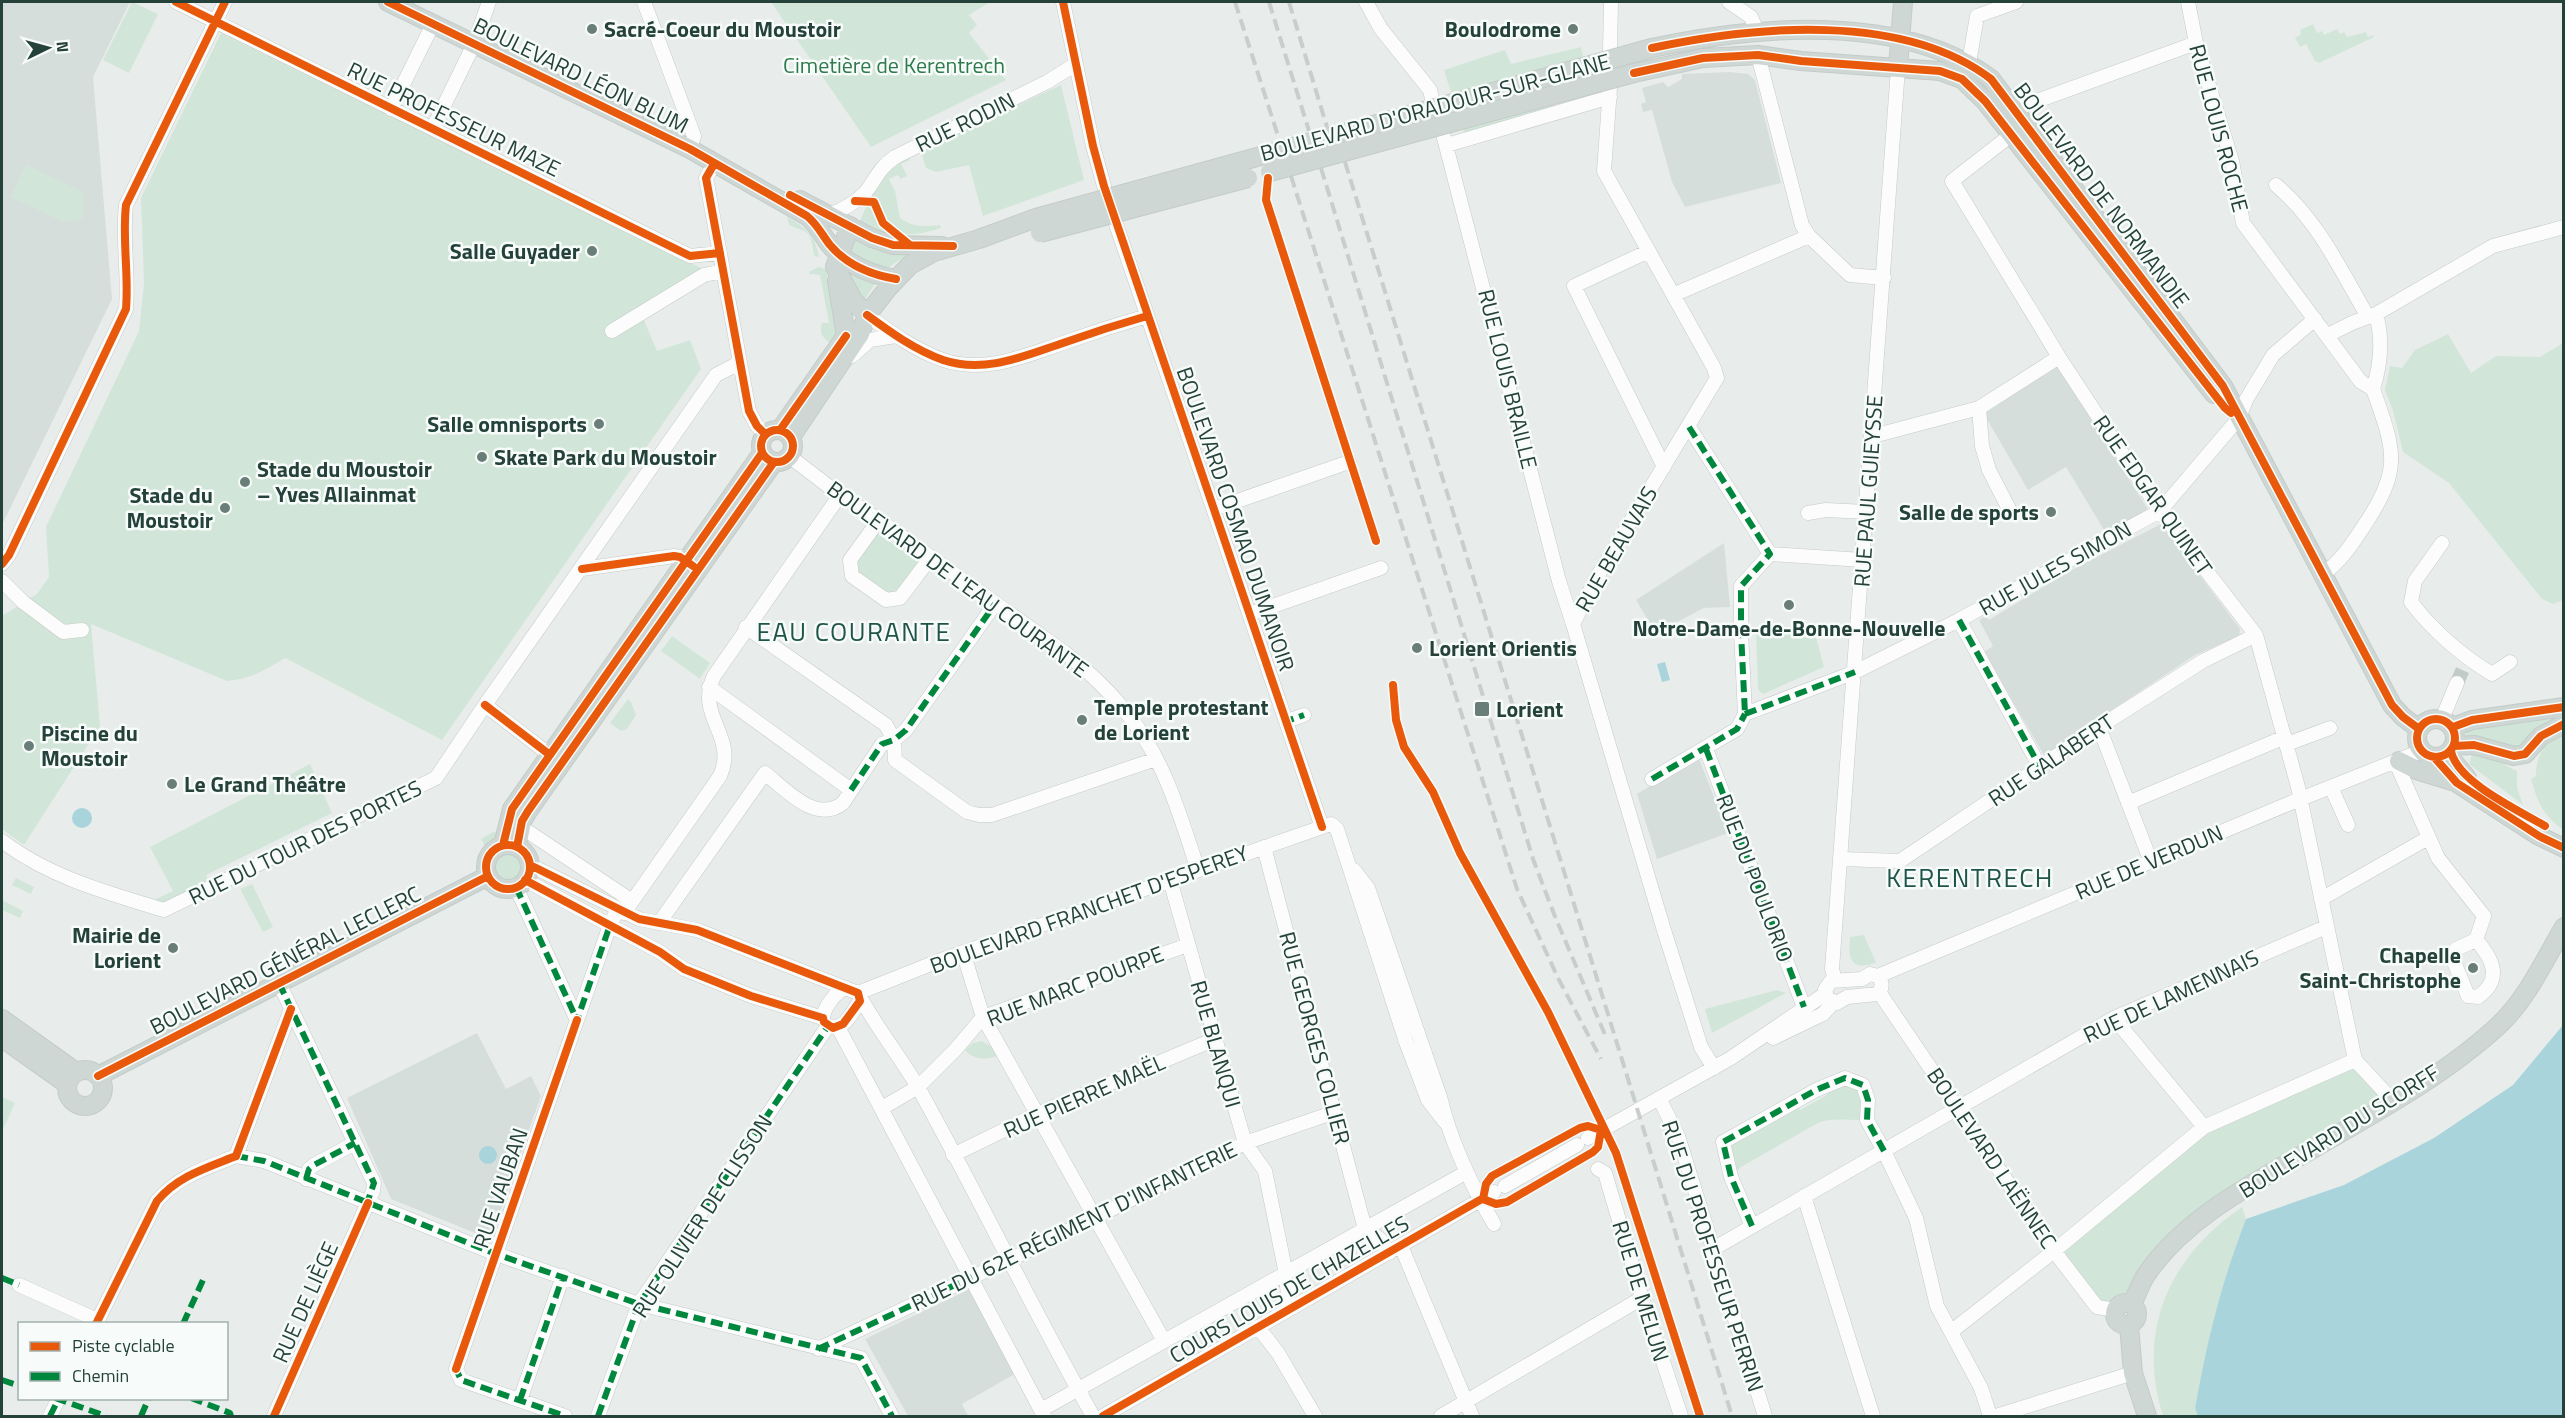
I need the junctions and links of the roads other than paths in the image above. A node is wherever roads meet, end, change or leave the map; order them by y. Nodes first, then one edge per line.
1 (176, 2) edge
2 (225, 2) edge
3 (388, 2) edge
4 (489, 2) edge
5 (644, 2) edge
6 (1064, 2) edge
7 (1365, 2) edge
8 (1611, 2) edge
9 (1729, 2) edge
10 (1903, 2) edge
11 (2016, 2) edge
12 (2192, 3) edge
13 (214, 20) junction
14 (433, 24) junction
15 (1757, 31) junction
16 (1900, 38) junction
17 (2196, 43) junction
18 (474, 44) junction
19 (1610, 51) dead end
20 (1758, 55) junction
21 (1969, 63) junction
22 (1076, 64) junction
23 (1898, 68) junction
24 (1432, 98) dead end
25 (391, 109) junction
26 (2015, 110) junction
27 (433, 128) junction
28 (2011, 135) junction
29 (1445, 139) joint
30 (690, 148) junction
31 (714, 164) junction
32 (755, 185) junction
33 (2276, 185) dead end
34 (1104, 186) dead end
35 (865, 193) junction
36 (829, 215) junction
37 (1116, 224) dead end
38 (850, 226) junction
39 (1038, 226) junction
40 (2564, 226) edge
41 (1809, 236) junction
42 (953, 246) junction
43 (1649, 251) junction
44 (720, 253) junction
45 (835, 255) junction
46 (723, 271) junction
47 (1884, 278) junction
48 (896, 279) junction
49 (1674, 295) junction
50 (867, 315) junction
51 (2372, 315) junction
52 (1147, 316) junction
53 (2315, 319) junction
54 (612, 331) dead end
55 (2328, 335) junction
56 (846, 336) junction
57 (896, 336) junction
58 (2060, 357) junction
59 (739, 363) junction
60 (836, 372) junction
61 (2373, 389) junction
62 (1979, 408) junction
63 (2239, 418) junction
64 (1689, 427) junction
65 (779, 434) junction
66 (1872, 436) junction
67 (775, 457) junction
68 (1349, 462) dead end
69 (1664, 467) junction
70 (840, 495) junction
71 (1214, 509) junction
72 (2010, 511) dead end
73 (2160, 511) junction
74 (1867, 512) junction
75 (1808, 513) dead end
76 (879, 520) junction
77 (2442, 543) dead end
78 (1770, 554) junction
79 (931, 557) junction
80 (1863, 560) junction
81 (2, 564) edge
82 (692, 566) junction
83 (1381, 568) dead end
84 (582, 569) junction
85 (2323, 574) junction
86 (2, 581) edge
87 (995, 603) junction
88 (1250, 614) junction
89 (1959, 620) junction
90 (1573, 624) junction
91 (746, 627) junction
92 (82, 630) dead end
93 (2256, 635) junction
94 (2510, 662) dead end
95 (1855, 672) junction
96 (2457, 683) tunnel mouth
97 (709, 687) junction
98 (485, 705) junction
99 (2564, 707) edge
100 (1745, 714) junction
101 (1304, 715) dead end
102 (1287, 721) junction
103 (2447, 723) junction
104 (2564, 724) edge
105 (2099, 727) junction
106 (2330, 728) dead end
107 (2419, 729) junction
108 (894, 740) junction
109 (2286, 741) junction
110 (1706, 749) junction
111 (2440, 751) junction
112 (550, 755) junction
113 (1156, 759) junction
114 (2397, 762) junction
115 (2040, 767) junction
116 (1652, 779) dead end
117 (2457, 783) junction
118 (2331, 787) junction
119 (851, 789) junction
120 (2300, 799) junction
121 (2128, 802) junction
122 (2348, 825) dead end
123 (521, 827) junction
124 (1322, 827) junction
125 (2428, 838) junction
126 (2564, 841) edge
127 (2, 842) edge
128 (510, 846) junction
129 (1264, 846) junction
130 (2564, 848) edge
131 (1841, 859) junction
132 (2151, 862) junction
133 (1198, 870) junction
134 (488, 876) junction
135 (524, 877) junction
136 (1170, 880) junction
137 (2322, 899) junction
138 (625, 908) junction
139 (659, 923) junction
140 (610, 925) junction
141 (2326, 927) junction
142 (2564, 927) edge
143 (2476, 940) dead end
144 (1188, 945) junction
145 (963, 952) junction
146 (1878, 976) junction
147 (1862, 979) junction
148 (1837, 980) junction
149 (279, 984) junction
150 (1873, 993) junction
151 (855, 994) junction
152 (1847, 997) junction
153 (1829, 998) junction
154 (1804, 1007) junction
155 (291, 1009) junction
156 (983, 1017) junction
157 (2114, 1018) junction
158 (2, 1019) edge
159 (577, 1020) junction
160 (830, 1024) junction
161 (2, 1038) edge
162 (1215, 1039) junction
163 (1731, 1058) junction
164 (2355, 1060) junction
165 (1714, 1068) junction
166 (98, 1076) junction
167 (71, 1078) junction
168 (918, 1087) junction
169 (1659, 1098) junction
170 (2394, 1102) junction
171 (1958, 1107) junction
172 (882, 1108) junction
173 (1335, 1112) junction
174 (1037, 1114) junction
175 (2204, 1127) junction
176 (355, 1143) junction
177 (1245, 1143) junction
178 (1884, 1151) junction
179 (953, 1155) junction
180 (236, 1156) junction
181 (1598, 1169) dead end
182 (1465, 1173) junction
183 (306, 1179) junction
184 (1804, 1196) junction
185 (1480, 1200) junction
186 (368, 1203) junction
187 (1095, 1218) junction
188 (1494, 1224) dead end
189 (1752, 1226) junction
190 (1365, 1229) junction
191 (1713, 1248) junction
192 (1395, 1249) junction
193 (2054, 1251) junction
194 (496, 1254) junction
195 (1009, 1260) junction
196 (1286, 1274) junction
197 (563, 1276) junction
198 (972, 1277) junction
199 (19, 1285) dead end
200 (1642, 1298) junction
201 (639, 1304) junction
202 (2124, 1307) junction
203 (1288, 1309) junction
204 (97, 1322) edge
205 (1258, 1327) junction
206 (1952, 1331) junction
207 (1164, 1341) junction
208 (818, 1349) junction
209 (2133, 1373) junction
210 (1078, 1390) junction
211 (58, 1400) edge
212 (520, 1400) junction
213 (1466, 1402) junction
214 (1043, 1413) edge
215 (50, 1416) edge
216 (274, 1416) edge
217 (565, 1416) edge
218 (598, 1416) edge
219 (892, 1416) edge
220 (1093, 1416) edge
221 (1103, 1416) edge
222 (1315, 1416) edge
223 (1441, 1416) edge
224 (1472, 1416) edge
225 (1681, 1416) edge
226 (1765, 1416) edge
227 (1874, 1416) edge
228 (1990, 1416) edge
229 (1996, 1416) edge
230 (2147, 1416) edge

1 - 13 street, RUE PROFESSEUR MAZE
2 - 13 street
3 - 14 main road, BOULEVARD LÉON BLUM
4 - 18 street
5 - 30 street
6 - 22 street
7 - 24 street
8 - 19 street
9 - 15 street
10 - 16 main road, RUE PAUL GUIEYSSE
11 - 21 street
12 - 17 street, RUE LOUIS ROCHE
13 - 25 street, RUE PROFESSEUR MAZE
13 - 81 street
14 - 18 main road, BOULEVARD LÉON BLUM
14 - 25 street
15 - 16 main road, BOULEVARD D'ORADOUR-SUR-GLANE
15 - 39 main road, BOULEVARD D'ORADOUR-SUR-GLANE, bridge
16 - 21 main road, BOULEVARD DE NORMANDIE
16 - 23 main road, RUE PAUL GUIEYSSE
17 - 26 street
17 - 53 street, RUE LOUIS ROCHE
18 - 27 street
18 - 30 main road, BOULEVARD LÉON BLUM
20 - 23 main road, BOULEVARD D'ORADOUR-SUR-GLANE
20 - 39 main road, BOULEVARD D'ORADOUR-SUR-GLANE, bridge
20 - 41 street
21 - 26 main road, BOULEVARD DE NORMANDIE
22 - 34 street
22 - 35 street, RUE RODIN
23 - 28 main road, BOULEVARD DE NORMANDIE
23 - 47 street, RUE PAUL GUIEYSSE
25 - 27 street, RUE PROFESSEUR MAZE
26 - 63 main road, BOULEVARD DE NORMANDIE
27 - 44 street, RUE PROFESSEUR MAZE
28 - 58 street, RUE EDGAR QUINET
28 - 63 main road, BOULEVARD DE NORMANDIE
29 - 43 street, RUE BEAUVAIS
29 - 90 street, RUE LOUIS BRAILLE
30 - 31 main road, BOULEVARD LÉON BLUM
31 - 32 main road, BOULEVARD LÉON BLUM
31 - 44 street
32 - 36 main road, BOULEVARD LÉON BLUM
32 - 45 main road, BOULEVARD LÉON BLUM
33 - 51 street
35 - 36 street, RUE RODIN
35 - 38 street, RUE RODIN
36 - 38 main road, BOULEVARD LÉON BLUM
37 - 52 street, BOULEVARD COSMAO DUMANOIR
38 - 42 main road, BOULEVARD LÉON BLUM
38 - 45 main road
39 - 42 main road, BOULEVARD D'ORADOUR-SUR-GLANE
40 - 51 street
41 - 47 street
41 - 49 street
42 - 48 main road, BOULEVARD D'ORADOUR-SUR-GLANE
43 - 49 street, RUE BEAUVAIS
43 - 69 street
44 - 46 street
45 - 48 main road, BOULEVARD LÉON BLUM
45 - 50 main road
45 - 56 main road
46 - 54 street
46 - 59 street
47 - 66 street, RUE PAUL GUIEYSSE
48 - 50 main road, BOULEVARD D'ORADOUR-SUR-GLANE
49 - 64 street, RUE BEAUVAIS
50 - 56 main road
50 - 57 street
50 - 60 main road
51 - 55 street
51 - 61 street
52 - 57 street
52 - 71 street, BOULEVARD COSMAO DUMANOIR
53 - 55 street, RUE LOUIS ROCHE
53 - 63 street, RUE JULES SIMON
55 - 61 street, RUE LOUIS ROCHE
56 - 65 main road
57 - 60 street
58 - 62 street
58 - 73 street, RUE EDGAR QUINET
59 - 65 street
59 - 84 street, RUE DU TOUR DES PORTES
60 - 65 main road
61 - 85 street
62 - 66 street
62 - 72 street
63 - 73 street, RUE JULES SIMON
63 - 85 main road, BOULEVARD DE NORMANDIE
64 - 69 street, RUE BEAUVAIS
64 - 78 street
65 - 67 main road
65 - 67 main road
66 - 74 street, RUE PAUL GUIEYSSE
67 - 70 street, BOULEVARD DE L'EAU COURANTE
67 - 82 main road
68 - 71 street
69 - 90 street, RUE BEAUVAIS
70 - 76 street, BOULEVARD DE L'EAU COURANTE
70 - 91 street
71 - 88 street, BOULEVARD COSMAO DUMANOIR
73 - 89 street, RUE JULES SIMON
73 - 93 street, RUE EDGAR QUINET
74 - 75 street
74 - 80 street, RUE PAUL GUIEYSSE
76 - 79 street, BOULEVARD DE L'EAU COURANTE
76 - 79 street
77 - 94 street
78 - 80 street
78 - 100 street
79 - 87 street, BOULEVARD DE L'EAU COURANTE
80 - 95 street, RUE PAUL GUIEYSSE
82 - 84 street
82 - 112 main road
82 - 123 main road
83 - 88 street
84 - 98 street, RUE DU TOUR DES PORTES
85 - 107 main road, BOULEVARD DE NORMANDIE
86 - 92 street
87 - 108 street
87 - 113 street, BOULEVARD DE L'EAU COURANTE
88 - 102 street, BOULEVARD COSMAO DUMANOIR
89 - 95 street, RUE JULES SIMON
89 - 115 street
90 - 165 street, RUE BEAUVAIS
91 - 97 street
91 - 108 street
93 - 105 street, RUE GALABERT
93 - 109 street, RUE EDGAR QUINET
95 - 100 street, RUE JULES SIMON
95 - 131 street, RUE PAUL GUIEYSSE
96 - 103 street
97 - 119 street
97 - 138 street, RUE VAUBAN
98 - 112 street
98 - 127 street, RUE DU TOUR DES PORTES
99 - 103 main road
100 - 110 street
101 - 102 street
102 - 124 street, BOULEVARD COSMAO DUMANOIR
103 - 107 main road
103 - 111 main road
104 - 111 main road
105 - 115 street, RUE GALABERT
105 - 121 street
106 - 109 street
107 - 111 main road
108 - 113 street
108 - 119 street
109 - 120 street, RUE EDGAR QUINET
109 - 121 street
110 - 116 street
110 - 154 street, RUE DU POULORIO
111 - 114 street, RUE DE VERDUN
111 - 117 main road
111 - 126 main road
112 - 128 main road
113 - 133 street, BOULEVARD DE L'EAU COURANTE
114 - 117 main road
114 - 118 street, RUE DE VERDUN
114 - 125 street
115 - 131 street, RUE GALABERT
117 - 130 main road
118 - 120 street, RUE DE VERDUN
118 - 122 street
119 - 139 street
120 - 132 street, RUE DE VERDUN
120 - 137 street, RUE EDGAR QUINET
121 - 132 street
123 - 128 main road
123 - 138 street
124 - 129 street, BOULEVARD FRANCHET D'ESPEREY
124 - 182 street
125 - 137 street
125 - 143 street
128 - 134 main road
128 - 135 main road
129 - 133 street, BOULEVARD FRANCHET D'ESPEREY
129 - 173 street, RUE GEORGES COLLIER
131 - 148 street, RUE PAUL GUIEYSSE
132 - 146 street, RUE DE VERDUN
133 - 136 street, BOULEVARD FRANCHET D'ESPEREY
134 - 135 main road
134 - 149 main road, BOULEVARD GÉNÉRAL LECLERC
135 - 138 street
135 - 140 street
135 - 159 street
136 - 144 street, RUE BLANQUI
136 - 145 street, BOULEVARD FRANCHET D'ESPEREY
137 - 141 street, RUE EDGAR QUINET
138 - 139 street
138 - 140 street, RUE VAUBAN
139 - 151 street
140 - 159 street, RUE VAUBAN
140 - 160 street
141 - 157 street, RUE DE LAMENNAIS
141 - 164 street, RUE EDGAR QUINET
142 - 170 main road, BOULEVARD DU SCORFF
144 - 156 street, RUE MARC POURPE
144 - 162 street, RUE BLANQUI
145 - 151 street, BOULEVARD FRANCHET D'ESPEREY
145 - 156 street
146 - 147 street
146 - 150 street
147 - 148 street
147 - 150 street
148 - 152 street
148 - 153 street
149 - 155 street, RUE DE LIÈGE
149 - 166 main road, BOULEVARD GÉNÉRAL LECLERC
150 - 152 street
150 - 171 street, BOULEVARD LAËNNEC
151 - 160 street
151 - 160 street
151 - 168 street
152 - 153 street
153 - 154 street, COURS LOUIS DE CHAZELLES
153 - 163 street, COURS LOUIS DE CHAZELLES
154 - 163 street, COURS LOUIS DE CHAZELLES
155 - 176 street, RUE DE LIÈGE
155 - 180 street
156 - 168 street, RUE MARC POURPE
156 - 174 street
157 - 171 street, RUE DE LAMENNAIS
157 - 175 street
158 - 167 main road
159 - 194 street, RUE VAUBAN
160 - 172 street
160 - 201 street, RUE OLIVIER DE CLISSON
161 - 167 main road
162 - 174 street, RUE PIERRE MAËL
162 - 177 street, RUE BLANQUI
163 - 165 street, COURS LOUIS DE CHAZELLES
164 - 170 street
164 - 175 street
165 - 169 street, COURS LOUIS DE CHAZELLES
166 - 167 main road
166 - 167 main road
168 - 172 street, RUE MARC POURPE
168 - 179 street
169 - 185 street, COURS LOUIS DE CHAZELLES
169 - 191 street, RUE DU PROFESSEUR PERRIN
170 - 202 main road, BOULEVARD DU SCORFF
171 - 178 street, RUE DE LAMENNAIS
171 - 193 street, BOULEVARD LAËNNEC
172 - 198 street
173 - 177 street, RUE DU 62E RÉGIMENT D'INFANTERIE
173 - 190 street, RUE GEORGES COLLIER
174 - 179 street, RUE PIERRE MAËL
174 - 187 street
175 - 193 street
176 - 183 street
176 - 186 street, RUE DE LIÈGE
177 - 187 street, RUE DU 62E RÉGIMENT D'INFANTERIE
177 - 196 street, RUE BLANQUI
178 - 184 street, RUE DE LAMENNAIS
178 - 189 street
178 - 206 street
179 - 195 street
180 - 183 street
180 - 204 street
181 - 200 street, RUE DE MELUN
182 - 185 street
182 - 190 street, COURS LOUIS DE CHAZELLES
183 - 186 street
184 - 189 street, RUE DE LAMENNAIS
184 - 227 street
185 - 188 street
185 - 192 street, COURS LOUIS DE CHAZELLES
186 - 194 street
186 - 216 street, RUE DE LIÈGE
187 - 195 street, RUE DU 62E RÉGIMENT D'INFANTERIE
187 - 207 street
189 - 191 street, RUE DE LAMENNAIS
190 - 192 street
190 - 196 street, COURS LOUIS DE CHAZELLES
191 - 226 street, RUE DU PROFESSEUR PERRIN
192 - 203 street, COURS LOUIS DE CHAZELLES
192 - 213 street
193 - 202 street, BOULEVARD LAËNNEC
193 - 206 street
194 - 197 street
194 - 212 street, RUE VAUBAN
195 - 198 street, RUE DU 62E RÉGIMENT D'INFANTERIE
195 - 210 street
196 - 203 street, RUE BLANQUI
196 - 207 street, COURS LOUIS DE CHAZELLES
197 - 201 street
197 - 212 street
198 - 208 street, RUE DU 62E RÉGIMENT D'INFANTERIE
198 - 214 street
199 - 204 street
200 - 213 street
200 - 225 street, RUE DE MELUN
201 - 208 street
201 - 218 street, RUE OLIVIER DE CLISSON
202 - 209 main road
203 - 205 street, COURS LOUIS DE CHAZELLES
205 - 221 street, COURS LOUIS DE CHAZELLES
205 - 222 street
206 - 228 street
207 - 210 street, COURS LOUIS DE CHAZELLES
208 - 219 street
209 - 229 street
209 - 230 main road
210 - 214 street, COURS LOUIS DE CHAZELLES
210 - 220 street
211 - 215 street
212 - 217 street
213 - 223 street
213 - 224 street

